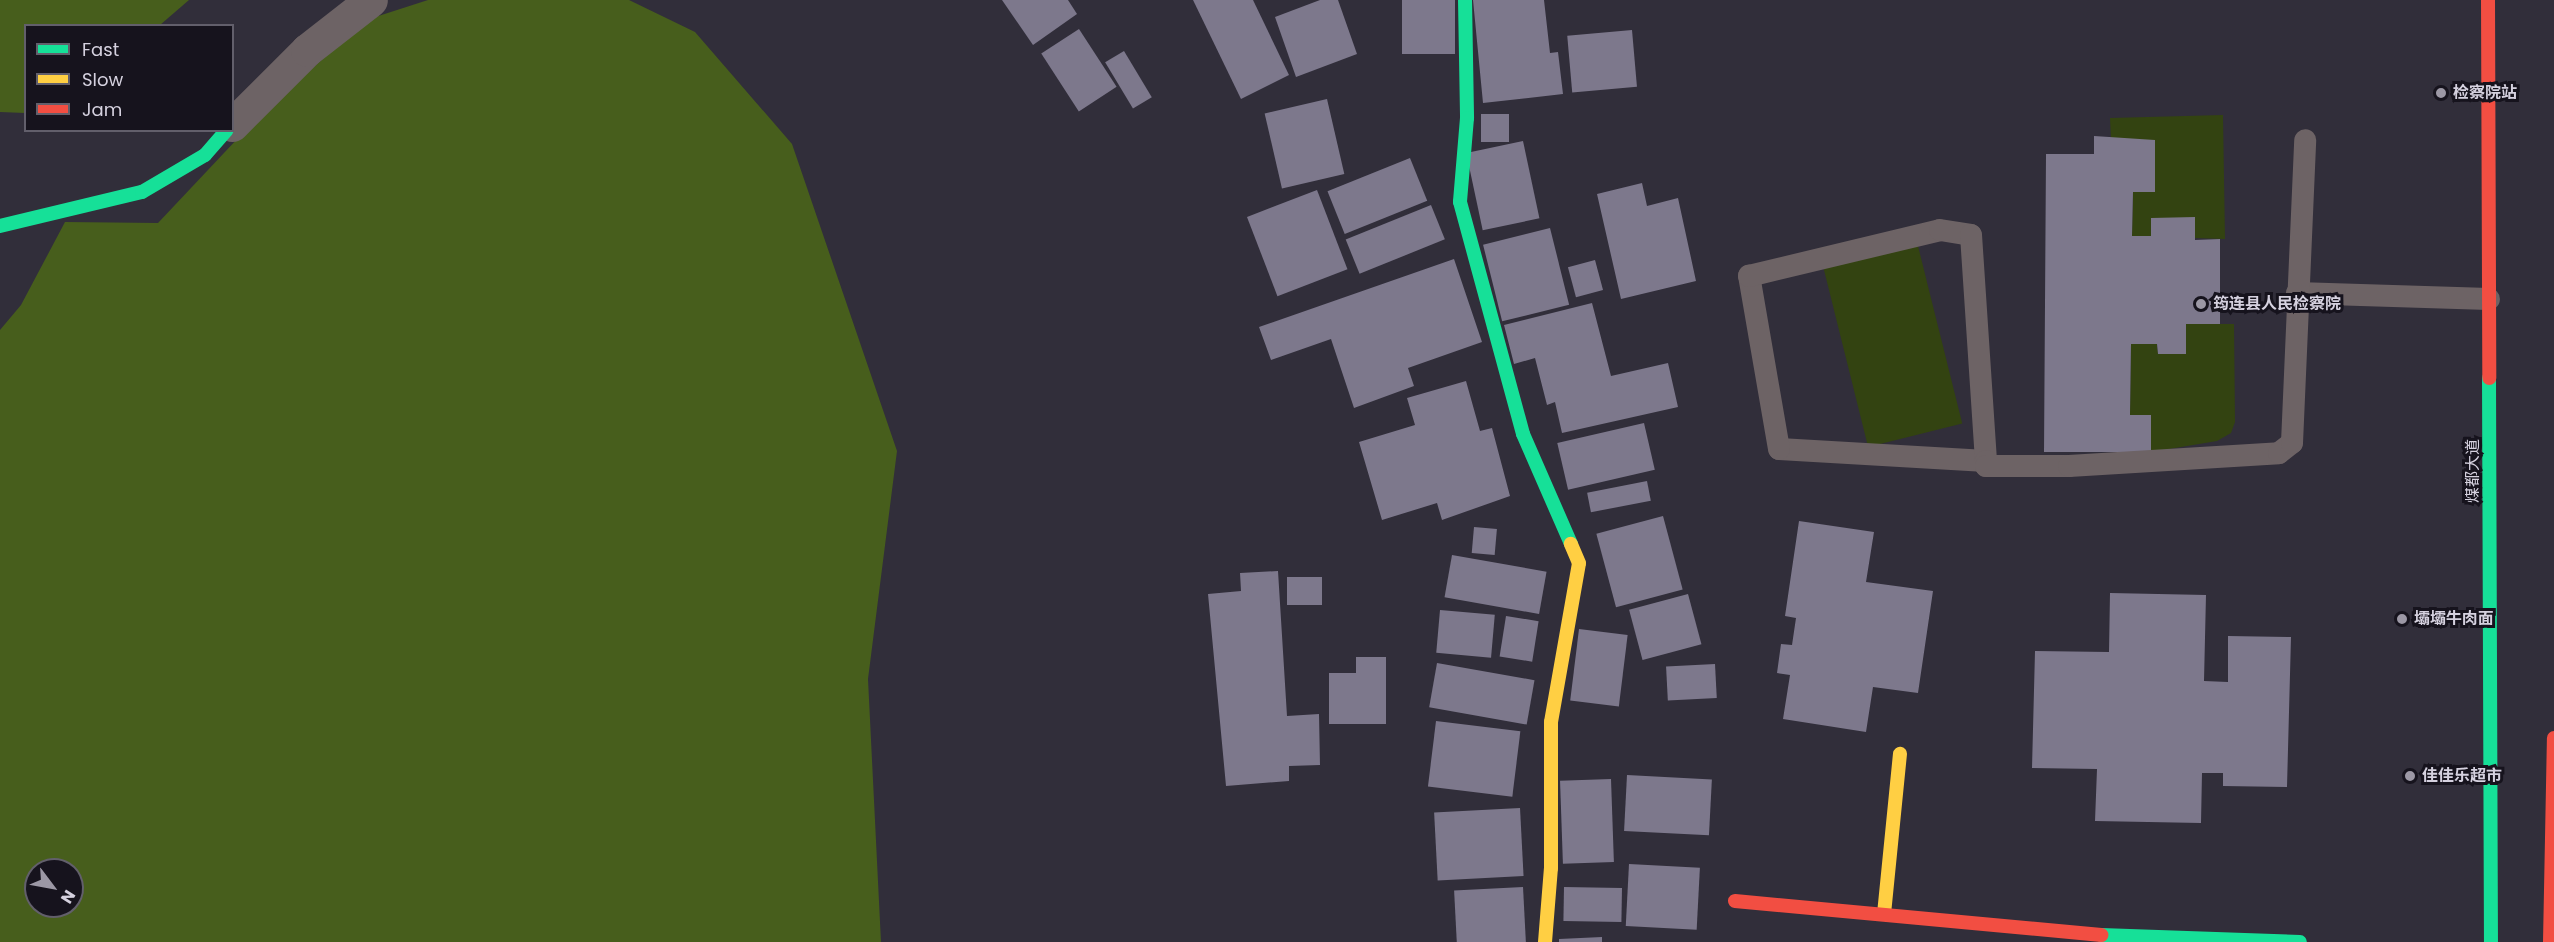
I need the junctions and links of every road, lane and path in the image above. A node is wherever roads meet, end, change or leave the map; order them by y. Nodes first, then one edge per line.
1 (371, 0) edge
2 (1466, 0) edge
3 (2488, 0) edge
4 (234, 123) edge
5 (225, 132) edge
6 (2305, 140) dead end
7 (0, 226) edge
8 (2297, 293) junction
9 (2489, 299) junction
10 (1986, 461) junction
11 (2554, 738) edge
12 (1900, 754) dead end
13 (1735, 901) dead end
14 (1884, 914) junction
15 (2131, 939) edge
16 (1545, 942) edge
17 (2300, 942) edge
18 (2491, 942) edge
19 (2550, 942) edge

1 - 4 street
2 - 16 street
3 - 9 street, 煤都大道
5 - 7 street
6 - 8 lane
8 - 9 lane
8 - 10 lane
9 - 18 street, 煤都大道
10 - 10 lane
11 - 19 street
12 - 14 street
13 - 14 street
14 - 15 street
15 - 17 street

